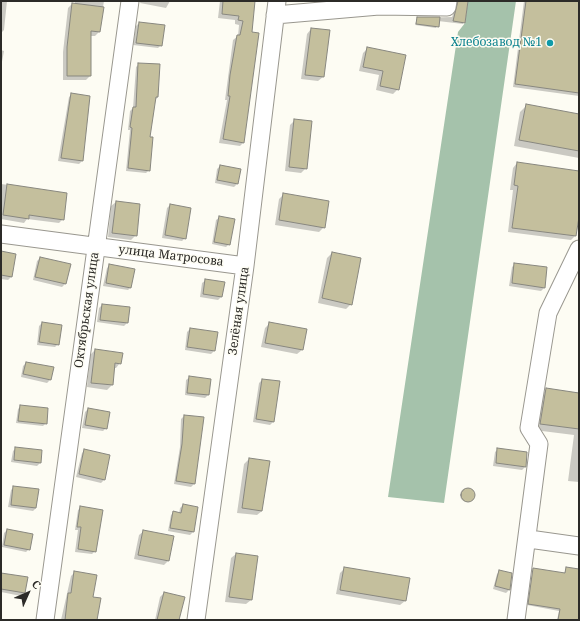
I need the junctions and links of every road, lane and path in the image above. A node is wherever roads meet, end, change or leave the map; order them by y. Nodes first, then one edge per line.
1 (130, 1) edge
2 (448, 1) edge
3 (387, 4) edge
4 (276, 8) edge
5 (1, 234) edge
6 (96, 247) junction
7 (579, 249) edge
8 (245, 266) junction
9 (530, 539) dead end
10 (579, 546) edge
11 (45, 620) edge
12 (196, 620) edge
13 (516, 620) edge

1 - 6 street, Октябрьская улица
2 - 3 street
3 - 4 street
4 - 8 street, Зелёная улица
5 - 6 street, улица Матросова
6 - 8 street, улица Матросова
6 - 11 street, Октябрьская улица
7 - 13 street
8 - 12 street, Зелёная улица
9 - 10 street

